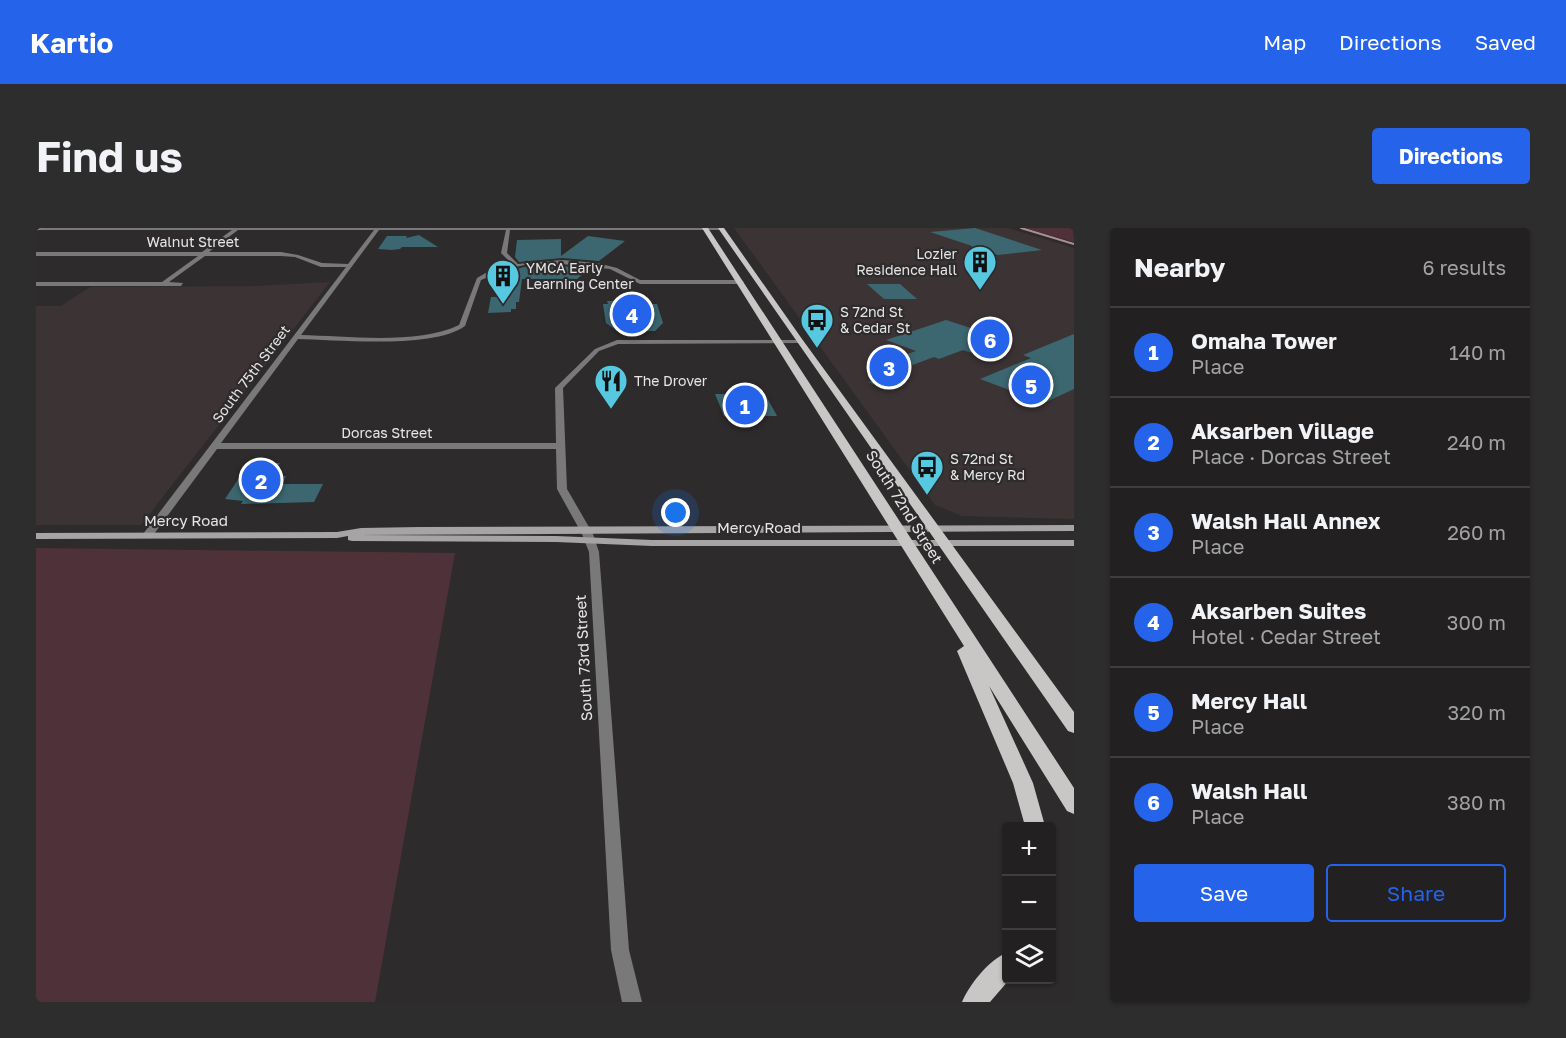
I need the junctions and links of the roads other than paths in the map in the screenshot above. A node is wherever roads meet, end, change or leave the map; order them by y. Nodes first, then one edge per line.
1 (38, 229) edge
2 (289, 229) edge
3 (377, 229) edge
4 (705, 229) edge
5 (722, 229) edge
6 (237, 230) junction
7 (508, 230) junction
8 (36, 254) edge
9 (204, 254) junction
10 (349, 266) junction
11 (516, 266) junction
12 (741, 282) junction
13 (36, 284) edge
14 (163, 284) junction
15 (181, 284) dead end
16 (296, 337) junction
17 (778, 341) junction
18 (799, 341) junction
19 (214, 446) junction
20 (560, 446) junction
21 (1074, 528) edge
22 (934, 529) junction
23 (589, 535) junction
24 (36, 536) edge
25 (147, 536) junction
26 (901, 536) junction
27 (943, 543) junction
28 (1074, 543) edge
29 (949, 612) junction
30 (1074, 726) edge
31 (1074, 805) edge
32 (1034, 822) edge
33 (1002, 970) edge
34 (632, 1002) edge
35 (974, 1002) edge

1 - 6 street
2 - 3 street
2 - 6 street
3 - 7 street
3 - 10 street, South 75th Street
4 - 5 street
4 - 7 street
4 - 12 main road, South 72nd Street
5 - 18 main road, South 72nd Street
6 - 9 street
7 - 11 street
8 - 9 street, Walnut Street
9 - 10 street, Walnut Street
9 - 14 street
10 - 16 street, South 75th Street
11 - 12 street
11 - 16 street
12 - 17 main road, South 72nd Street
13 - 14 street
14 - 15 street
16 - 19 street, South 75th Street
17 - 18 street
17 - 20 street, South 73rd Street
17 - 26 main road, South 72nd Street
18 - 22 main road, South 72nd Street
19 - 20 street, Dorcas Street
19 - 25 street, South 75th Street
20 - 23 street, South 73rd Street
21 - 22 main road, Mercy Road
22 - 26 main road, Mercy Road
22 - 27 main road, South 72nd Street
23 - 25 main road, Mercy Road
23 - 26 main road, Mercy Road
23 - 26 main road, Mercy Road
23 - 34 street, South 73rd Street
24 - 25 main road, Mercy Road
26 - 27 main road, Mercy Road
26 - 29 main road, South 72nd Street
27 - 28 main road, Mercy Road
27 - 30 main road, South 72nd Street
29 - 31 main road, South 72nd Street
29 - 32 main road
33 - 35 main road

